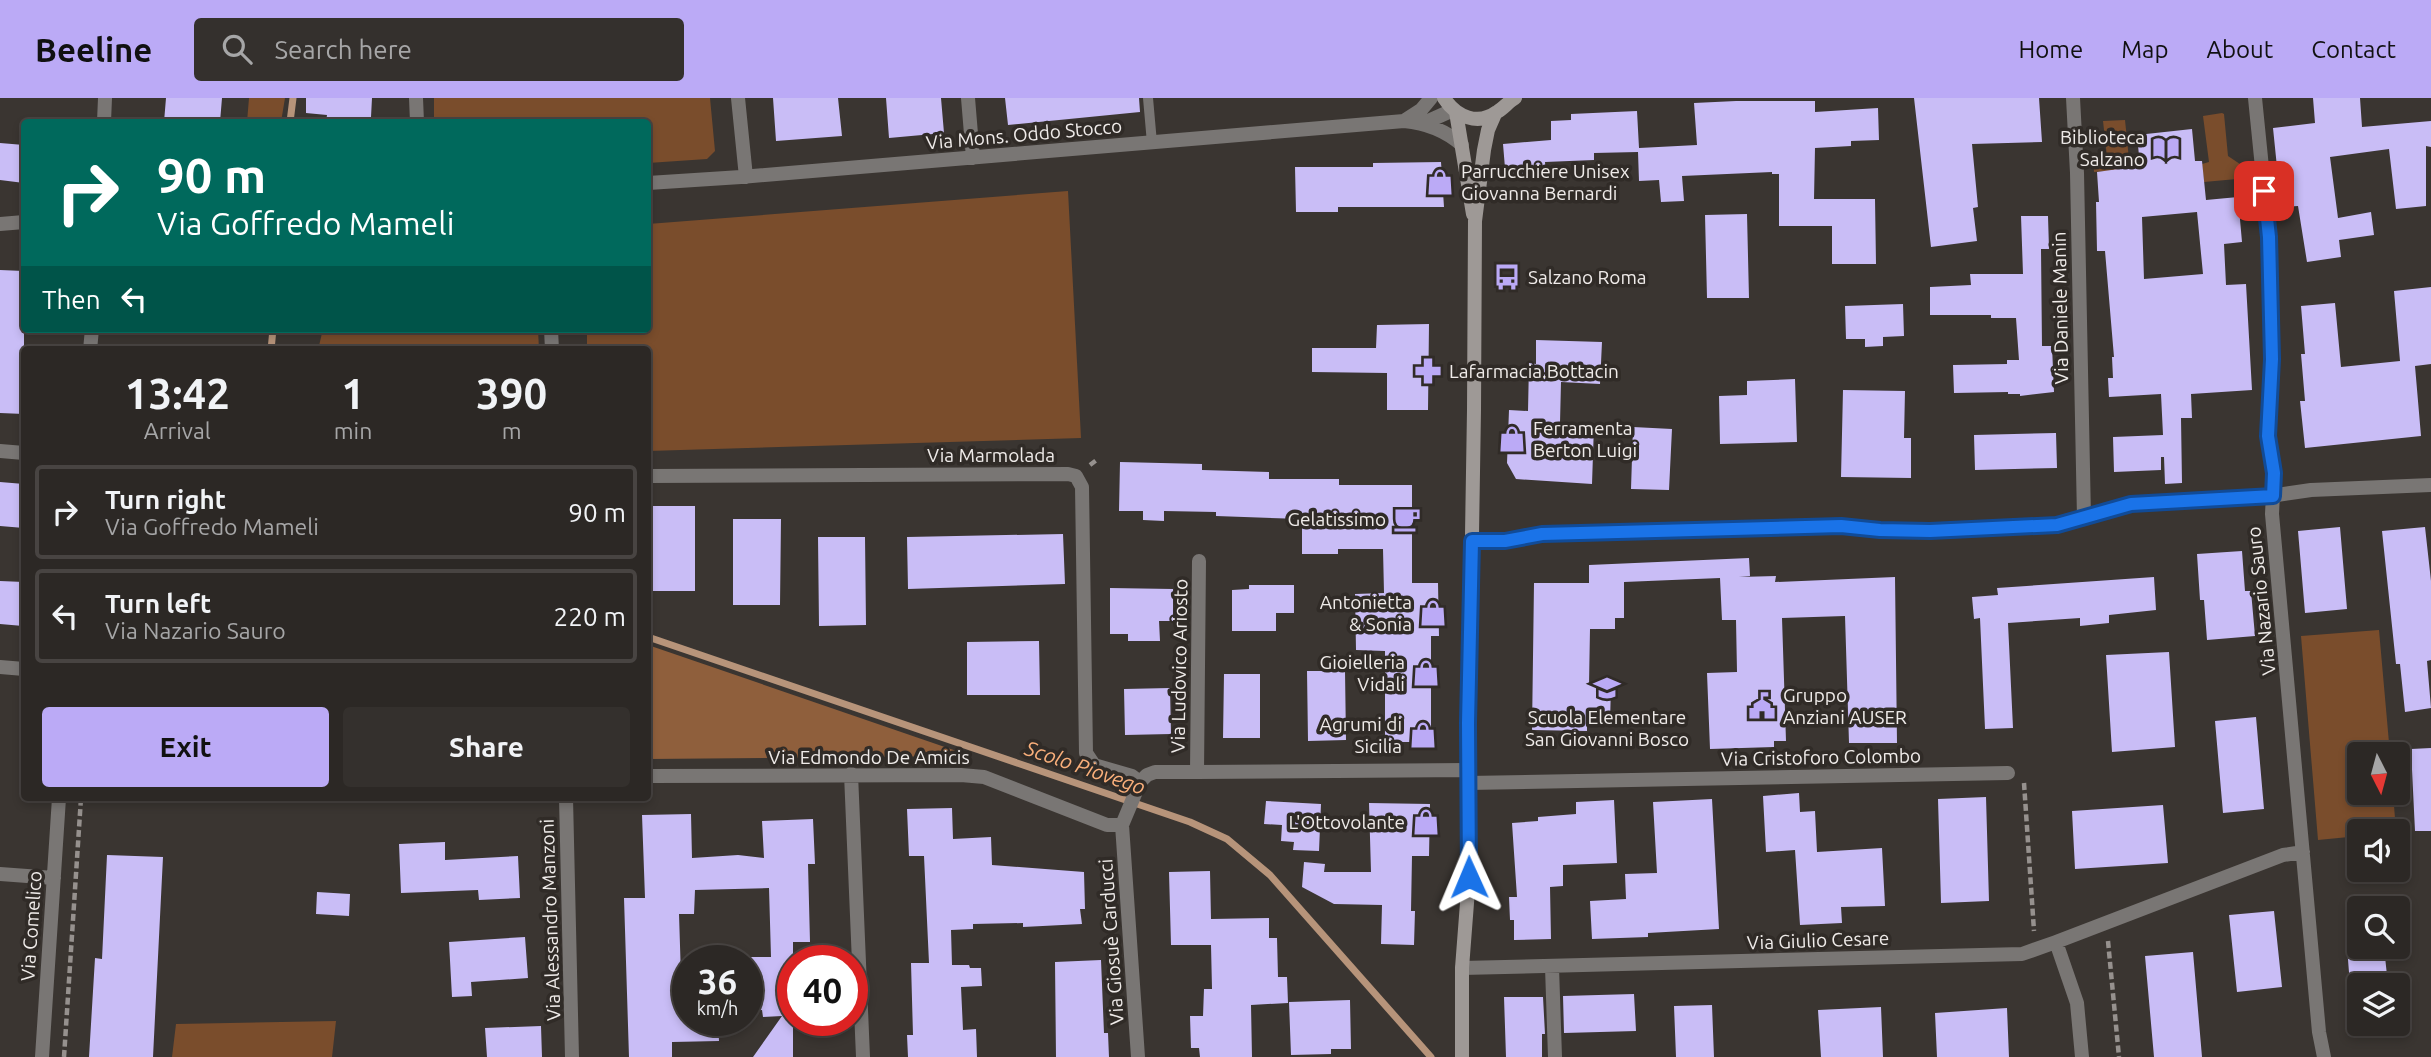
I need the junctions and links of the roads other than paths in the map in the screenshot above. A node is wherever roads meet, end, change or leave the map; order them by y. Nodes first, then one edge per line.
1 (105, 98) edge
2 (416, 98) edge
3 (738, 98) edge
4 (968, 98) edge
5 (1149, 98) edge
6 (1431, 98) edge
7 (2073, 98) edge
8 (2255, 98) edge
9 (1510, 100) edge
10 (1451, 107) edge
11 (1495, 114) junction
12 (104, 119) edge
13 (417, 119) edge
14 (1404, 121) junction
15 (1424, 123) junction
16 (1152, 143) junction
17 (1462, 145) junction
18 (972, 158) junction
19 (746, 177) junction
20 (651, 183) edge
21 (1475, 221) junction
22 (21, 222) edge
23 (0, 224) edge
24 (0, 451) edge
25 (21, 453) edge
26 (651, 476) edge
27 (2431, 485) edge
28 (2273, 496) junction
29 (2084, 518) junction
30 (1472, 541) junction
31 (1199, 561) dead end
32 (0, 667) edge
33 (21, 669) edge
34 (1197, 772) junction
35 (2008, 773) road end
36 (850, 774) junction
37 (651, 776) edge
38 (1468, 777) junction
39 (1137, 787) junction
40 (59, 801) edge
41 (566, 801) edge
42 (1124, 819) junction
43 (2302, 852) junction
44 (0, 874) edge
45 (54, 878) junction
46 (2056, 943) junction
47 (1552, 967) junction
48 (1462, 968) junction
49 (41, 1057) edge
50 (574, 1057) edge
51 (863, 1057) edge
52 (1138, 1057) edge
53 (1462, 1057) edge
54 (1555, 1057) edge
55 (2082, 1057) edge
56 (2324, 1057) edge

1 - 12 street
2 - 13 street
3 - 19 street
4 - 18 street
5 - 16 lane
6 - 14 street
7 - 29 street, Via Daniele Manin
8 - 28 street, Via Nazario Sauro
9 - 11 street
10 - 11 street
10 - 15 street
10 - 17 street
11 - 21 street
14 - 15 street, Via Mons. Oddo Stocco
14 - 16 street, Via Mons. Oddo Stocco
15 - 17 street, Via Mons. Oddo Stocco
16 - 18 street, Via Mons. Oddo Stocco
17 - 21 street
18 - 19 street, Via Mons. Oddo Stocco
19 - 20 street, Via Mons. Oddo Stocco
21 - 30 street
22 - 23 street
24 - 25 street
26 - 39 street, Via Marmolada
27 - 28 street
28 - 29 street
28 - 43 street, Via Nazario Sauro
29 - 30 street
30 - 38 street
31 - 34 street, Via Ludovico Ariosto
32 - 33 street
34 - 38 street
34 - 39 street
35 - 38 street, Via Cristoforo Colombo
36 - 37 street, Via Edmondo De Amicis
36 - 42 street, Via Edmondo De Amicis
36 - 51 street
38 - 48 street
39 - 42 street
40 - 45 street, Via Comelico
41 - 50 street, Via Alessandro Manzoni
42 - 52 street, Via Giosuè Carducci
43 - 46 street, Via Giulio Cesare
43 - 56 street, Via Nazario Sauro
44 - 45 street
45 - 49 street, Via Comelico
46 - 47 street, Via Giulio Cesare
46 - 55 street
47 - 48 street, Via Giulio Cesare
47 - 54 street
48 - 53 street

